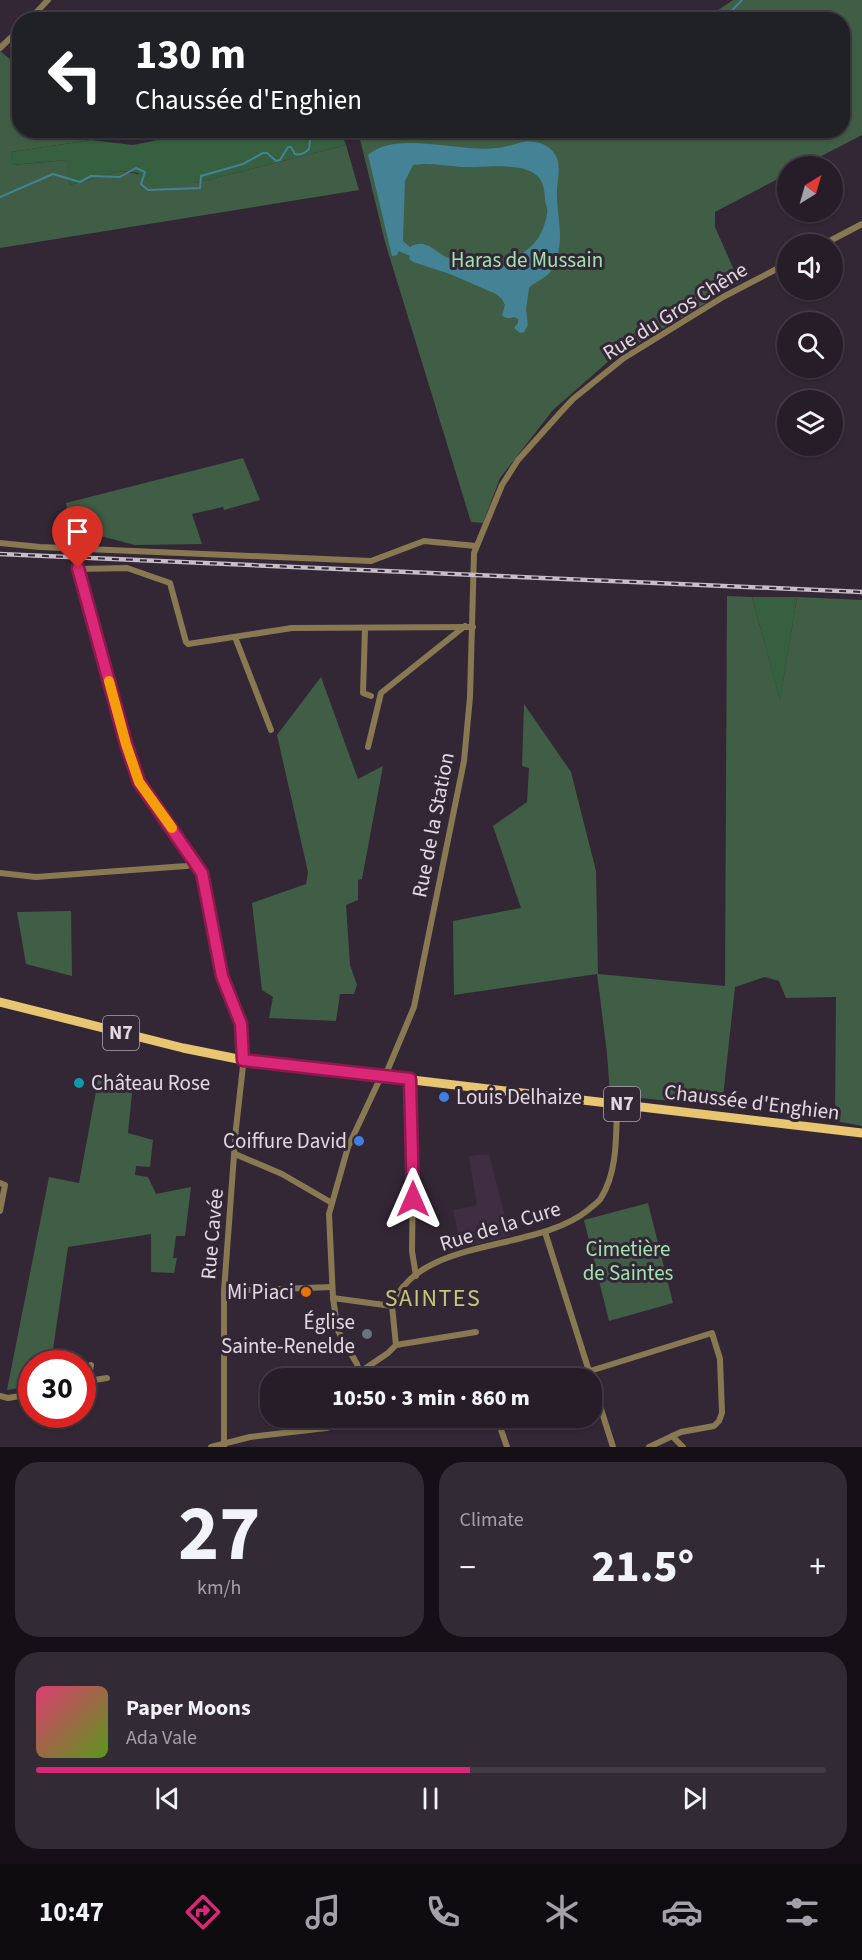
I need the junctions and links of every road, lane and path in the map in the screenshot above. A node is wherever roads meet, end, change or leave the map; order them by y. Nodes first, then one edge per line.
1 (48, 0) edge
2 (37, 12) edge
3 (12, 36) edge
4 (0, 48) edge
5 (862, 224) edge
6 (843, 234) edge
7 (777, 269) edge
8 (0, 543) edge
9 (477, 546) junction
10 (473, 572) joint
11 (465, 626) junction
12 (473, 627) junction
13 (365, 628) junction
14 (235, 637) junction
15 (371, 696) dead end
16 (271, 730) dead end
17 (369, 747) dead end
18 (197, 863) junction
19 (0, 873) edge
20 (0, 1002) edge
21 (243, 1060) junction
22 (382, 1076) junction
23 (410, 1079) junction
24 (617, 1104) junction
25 (862, 1132) edge
26 (234, 1154) junction
27 (0, 1183) edge
28 (332, 1203) junction
29 (0, 1211) edge
30 (545, 1232) junction
31 (416, 1276) junction
32 (332, 1287) junction
33 (224, 1291) junction
34 (333, 1298) junction
35 (392, 1306) junction
36 (476, 1332) dead end
37 (396, 1345) junction
38 (357, 1368) edge
39 (369, 1368) edge
40 (589, 1368) edge
41 (600, 1368) edge
42 (107, 1378) dead end
43 (96, 1380) edge
44 (0, 1396) edge
45 (18, 1396) edge
46 (602, 1411) edge
47 (326, 1428) edge
48 (500, 1428) edge
49 (672, 1436) junction
50 (224, 1445) edge
51 (211, 1447) edge
52 (507, 1447) edge
53 (613, 1447) edge
54 (649, 1447) edge
55 (683, 1447) edge

1 - 2 street
3 - 4 street
5 - 6 street
7 - 9 street, Rue du Gros Chêne
8 - 9 street
9 - 10 street, Rue du Gros Chêne
10 - 12 street, Rue de la Station
11 - 12 street
11 - 13 street
11 - 17 street
12 - 22 street, Rue de la Station
13 - 14 street
13 - 15 street
14 - 16 street
14 - 18 street, Rue Cavée
18 - 19 street
18 - 21 street, Rue Cavée
20 - 21 main road, Chaussée d'Enghien / N7
21 - 22 main road, Chaussée d'Enghien / N7
21 - 26 street, Rue Cavée
22 - 23 main road, Chaussée d'Enghien / N7
22 - 28 street, Rue de la Station
23 - 24 main road, Chaussée d'Enghien / N7
23 - 31 street
24 - 25 main road, Chaussée d'Enghien / N7
24 - 30 street, Rue de la Cure
26 - 28 street
26 - 33 street, Rue Cavée
27 - 29 street
28 - 32 street, Rue de la Station
30 - 31 street, Rue de la Cure
30 - 40 street
31 - 35 street, Rue de la Cure
32 - 33 street
32 - 34 street, Rue de la Station
33 - 50 street, Rue Cavée
34 - 35 street
34 - 38 street, Rue de la Station
35 - 37 street
36 - 37 street
37 - 39 street
41 - 49 street
42 - 43 street
44 - 45 street
46 - 53 street
47 - 50 street
48 - 52 street
49 - 54 street
49 - 55 street
50 - 51 street

